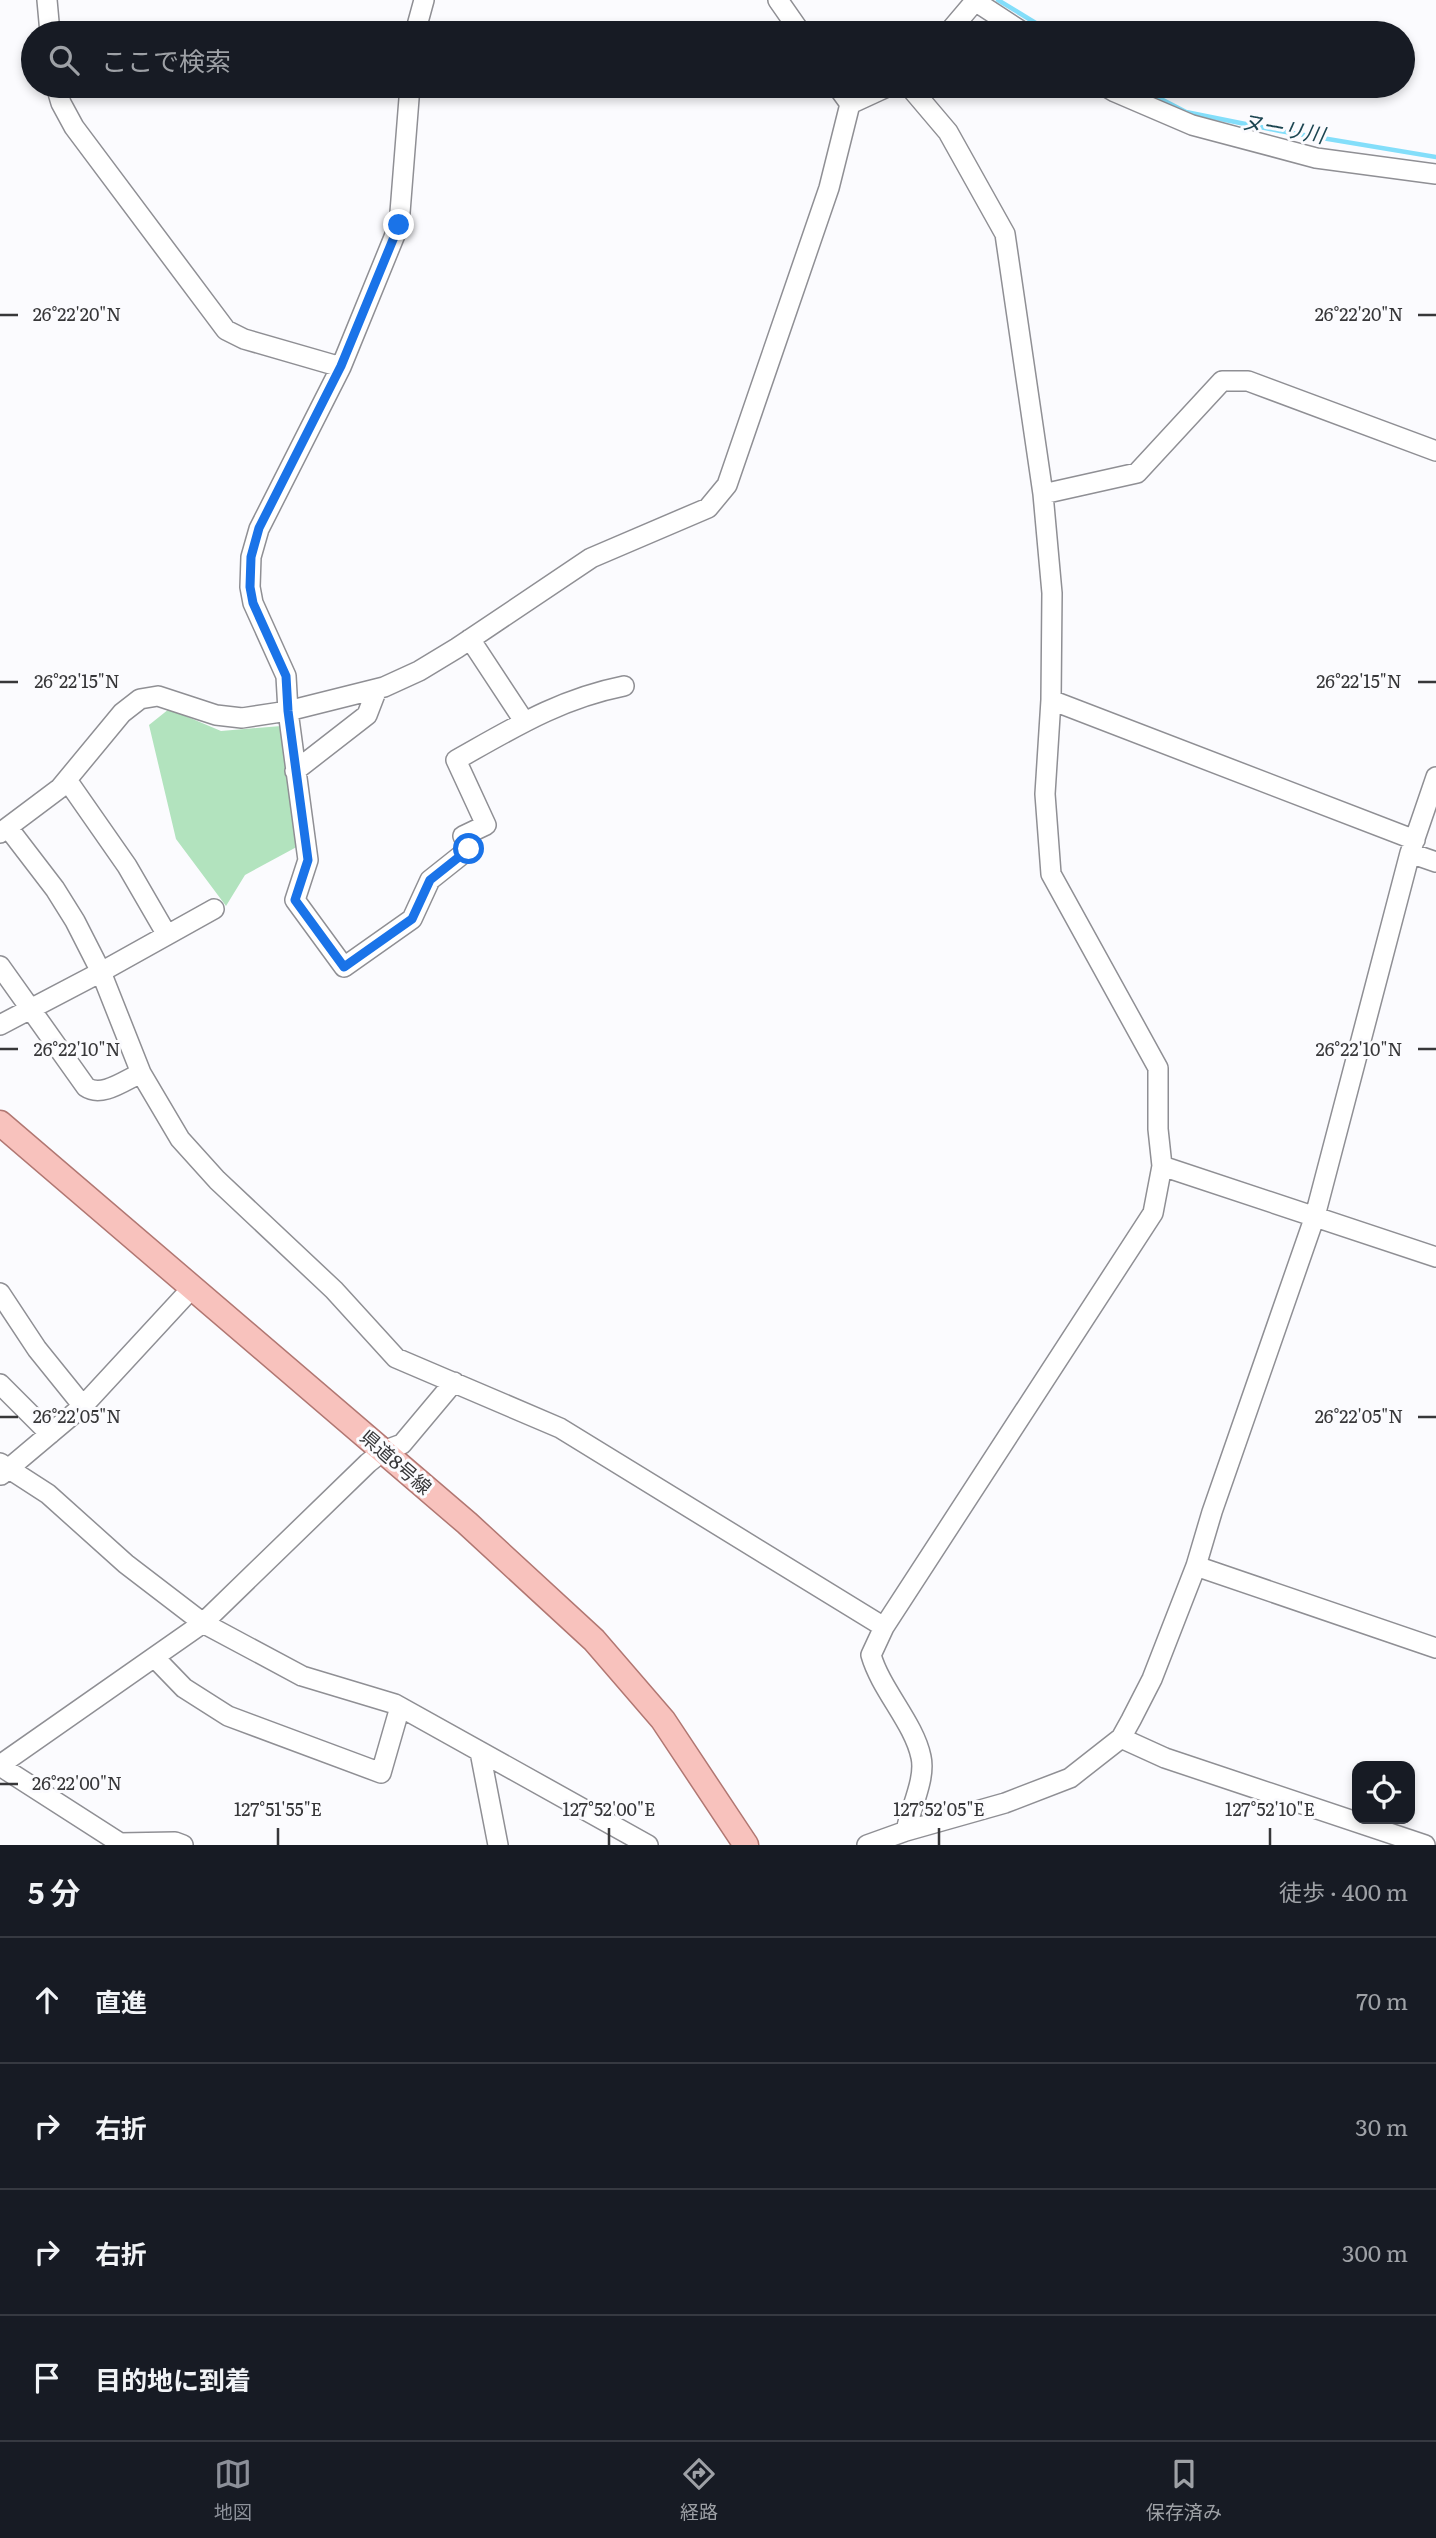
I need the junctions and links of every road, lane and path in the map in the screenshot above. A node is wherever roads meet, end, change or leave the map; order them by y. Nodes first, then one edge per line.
1 (47, 0) edge
2 (424, 0) edge
3 (778, 0) edge
4 (975, 1) edge
5 (49, 21) edge
6 (418, 21) edge
7 (793, 21) edge
8 (958, 21) edge
9 (1006, 21) edge
10 (60, 98) edge
11 (409, 98) edge
12 (846, 98) edge
13 (863, 98) edge
14 (919, 98) edge
15 (1129, 98) edge
16 (850, 104) junction
17 (1436, 174) edge
18 (341, 366) junction
19 (1436, 451) edge
20 (1043, 494) junction
21 (470, 639) junction
22 (624, 686) dead end
23 (377, 689) junction
24 (1051, 700) junction
25 (288, 711) junction
26 (524, 722) junction
27 (295, 771) junction
28 (1436, 777) edge
29 (67, 780) junction
30 (4, 831) edge
31 (1412, 846) junction
32 (1436, 862) edge
33 (214, 909) dead end
34 (167, 935) junction
35 (0, 966) edge
36 (101, 972) junction
37 (31, 1009) junction
38 (0, 1025) edge
39 (141, 1073) junction
40 (3, 1131) edge
41 (1162, 1166) junction
42 (1315, 1216) junction
43 (1436, 1257) edge
44 (192, 1288) junction
45 (0, 1293) edge
46 (454, 1382) junction
47 (0, 1384) edge
48 (83, 1406) junction
49 (50, 1434) junction
50 (383, 1451) junction
51 (3, 1469) edge
52 (1196, 1566) junction
53 (203, 1623) junction
54 (884, 1627) junction
55 (1436, 1648) edge
56 (155, 1658) junction
57 (400, 1707) junction
58 (1122, 1738) junction
59 (480, 1752) junction
60 (0, 1765) edge
61 (906, 1831) junction
62 (183, 1845) edge
63 (498, 1845) edge
64 (648, 1845) edge
65 (746, 1845) edge
66 (867, 1845) edge
67 (1425, 1845) edge

1 - 5 street
2 - 6 street
3 - 7 street
4 - 8 street
4 - 9 street
10 - 18 street
11 - 18 street
12 - 16 street
13 - 16 street
14 - 20 street
15 - 17 street
16 - 21 street
18 - 25 street
19 - 20 street
20 - 24 street
21 - 23 street
21 - 26 street
22 - 26 street
23 - 25 street
23 - 27 street
24 - 31 street
24 - 41 street
25 - 27 street
25 - 29 street
26 - 27 street
28 - 31 street
29 - 30 street
29 - 34 street
30 - 36 street
31 - 32 street
31 - 42 street
33 - 34 street
34 - 36 street
35 - 37 street
36 - 37 street
36 - 39 street
37 - 38 street
37 - 39 street
39 - 46 street
40 - 44 main road, 県道8号線
41 - 42 street
41 - 54 street
42 - 43 street
42 - 52 street
44 - 48 street
44 - 50 main road, 県道8号線
45 - 48 street
46 - 50 street
46 - 54 street
47 - 49 street
48 - 49 street
49 - 51 street
50 - 53 street
50 - 65 main road, 県道8号線
51 - 53 street
52 - 55 street
52 - 58 street
53 - 56 street
53 - 57 street
54 - 61 street
56 - 57 street
56 - 60 street
57 - 59 street
58 - 61 street
58 - 67 street
59 - 63 street
59 - 64 street
60 - 62 street
61 - 66 street

